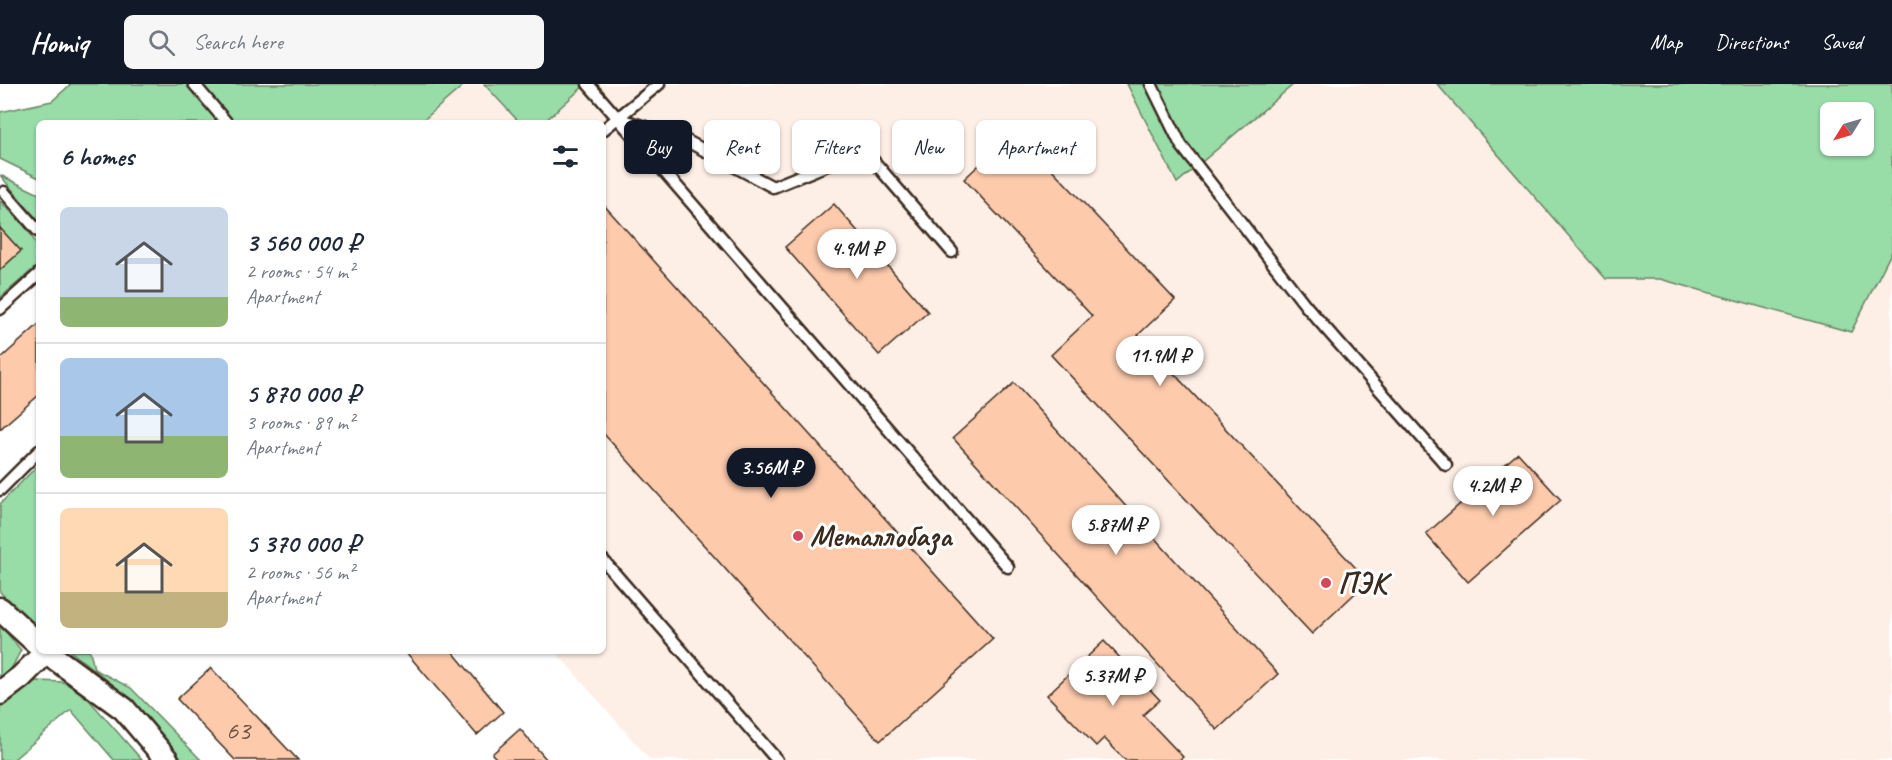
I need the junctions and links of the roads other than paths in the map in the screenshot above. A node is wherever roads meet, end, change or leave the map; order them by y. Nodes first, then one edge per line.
1 (194, 84) edge
2 (588, 84) edge
3 (659, 84) edge
4 (1151, 84) edge
5 (616, 118) junction
6 (224, 120) edge
7 (606, 127) edge
8 (4, 192) dead end
9 (36, 229) edge
10 (951, 252) dead end
11 (36, 277) edge
12 (0, 309) edge
13 (36, 454) edge
14 (1446, 465) dead end
15 (0, 489) edge
16 (606, 563) edge
17 (1008, 567) dead end
18 (0, 609) edge
19 (36, 642) edge
20 (42, 654) edge
21 (49, 654) edge
22 (0, 693) edge
23 (167, 760) edge
24 (777, 760) edge

1 - 6 lane
2 - 5 lane
3 - 5 lane
4 - 14 lane
5 - 7 lane
5 - 10 lane
5 - 17 lane
8 - 9 lane
11 - 12 lane
13 - 15 lane
16 - 24 lane
18 - 19 street
20 - 22 street
21 - 23 street

